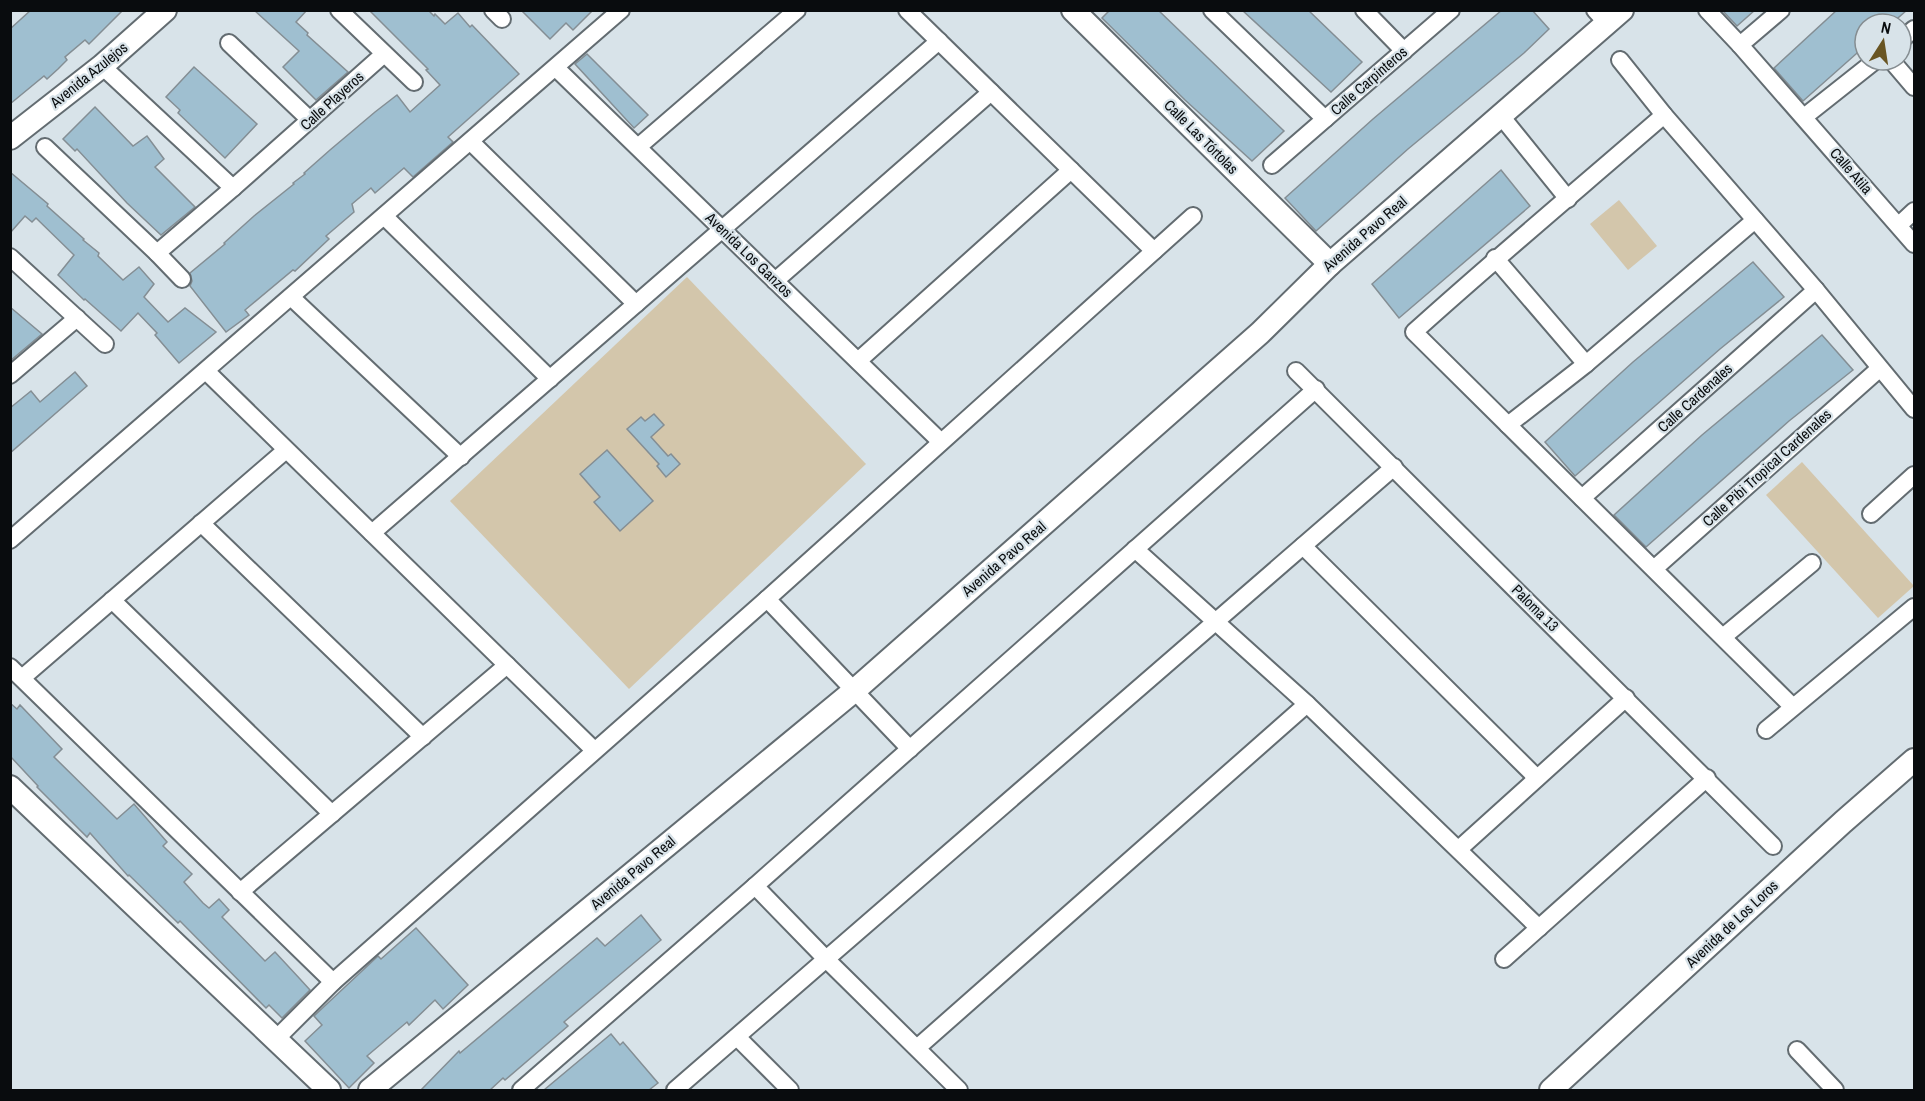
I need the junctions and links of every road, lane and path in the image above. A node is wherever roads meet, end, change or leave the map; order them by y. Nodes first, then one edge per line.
1 (165, 10) edge
2 (339, 10) edge
3 (621, 10) edge
4 (797, 10) edge
5 (908, 10) edge
6 (1073, 10) edge
7 (1212, 10) edge
8 (1364, 10) edge
9 (1451, 10) edge
10 (1707, 10) edge
11 (1781, 10) edge
12 (1608, 15) edge
13 (939, 41) junction
14 (229, 43) dead end
15 (1740, 45) junction
16 (1404, 51) junction
17 (384, 54) junction
18 (1620, 60) dead end
19 (102, 66) junction
20 (556, 68) junction
21 (1861, 72) edge
22 (1901, 72) edge
23 (414, 82) dead end
24 (1914, 87) edge
25 (991, 92) junction
26 (1664, 115) junction
27 (1501, 116) junction
28 (1804, 117) junction
29 (1325, 119) junction
30 (310, 120) junction
31 (10, 138) edge
32 (471, 142) junction
33 (45, 147) dead end
34 (638, 147) junction
35 (1272, 165) dead end
36 (1071, 170) junction
37 (233, 189) junction
38 (1568, 199) junction
39 (1914, 211) edge
40 (384, 216) junction
41 (1193, 216) dead end
42 (1755, 220) junction
43 (1899, 225) junction
44 (722, 230) junction
45 (1914, 244) edge
46 (1154, 251) junction
47 (158, 253) junction
48 (10, 257) edge
49 (1495, 258) junction
50 (1330, 264) junction
51 (182, 279) dead end
52 (775, 281) junction
53 (1816, 290) junction
54 (291, 297) junction
55 (636, 304) junction
56 (77, 318) junction
57 (105, 344) dead end
58 (858, 362) junction
59 (1586, 364) junction
60 (1879, 369) junction
61 (206, 371) junction
62 (1296, 371) dead end
63 (10, 375) edge
64 (550, 379) junction
65 (1316, 389) junction
66 (1914, 409) edge
67 (1508, 425) junction
68 (941, 442) junction
69 (286, 450) junction
70 (461, 457) junction
71 (1394, 467) junction
72 (1914, 475) edge
73 (1582, 498) junction
74 (1871, 514) dead end
75 (201, 523) junction
76 (372, 533) junction
77 (10, 540) edge
78 (1303, 546) junction
79 (1136, 549) junction
80 (1812, 563) dead end
81 (1654, 568) junction
82 (767, 599) junction
83 (112, 600) junction
84 (1912, 614) edge
85 (1216, 622) junction
86 (1723, 637) junction
87 (507, 665) junction
88 (16, 673) edge
89 (855, 690) junction
90 (1626, 698) junction
91 (1306, 704) junction
92 (1793, 707) junction
93 (1766, 730) dead end
94 (423, 737) junction
95 (910, 749) junction
96 (594, 750) junction
97 (1914, 760) edge
98 (1537, 778) junction
99 (1707, 778) junction
100 (10, 786) edge
101 (332, 814) junction
102 (1773, 846) dead end
103 (1459, 849) junction
104 (756, 886) junction
105 (240, 892) junction
106 (1539, 928) junction
107 (1504, 958) dead end
108 (827, 960) junction
109 (333, 982) junction
110 (281, 1034) dead end
111 (737, 1036) junction
112 (917, 1048) junction
113 (1797, 1050) dead end
114 (329, 1090) edge
115 (370, 1090) edge
116 (521, 1090) edge
117 (675, 1090) edge
118 (790, 1090) edge
119 (959, 1090) edge
120 (1551, 1090) edge
121 (1835, 1090) edge

1 - 19 street, Avenida Azulejos
2 - 17 street
3 - 20 street
4 - 34 street
5 - 13 street
6 - 50 street, Calle Las Tórtolas
7 - 29 street, Calle Carpinteros
8 - 16 street
9 - 16 street, Calle Carpinteros
10 - 15 street, Calle Atila
11 - 15 street
12 - 27 street, Avenida Pavo Real
13 - 25 street
13 - 44 street
14 - 30 street
15 - 28 street, Calle Atila
16 - 29 street, Calle Carpinteros
17 - 23 street
17 - 30 street, Calle Playeros
18 - 26 street
19 - 31 street, Avenida Azulejos
19 - 37 street
20 - 32 street
20 - 34 street, Avenida Los Ganzos
21 - 28 street
22 - 24 street
25 - 36 street
25 - 52 street
26 - 38 street
26 - 42 street
27 - 38 street
27 - 50 street, Avenida Pavo Real
28 - 43 street, Calle Atila
29 - 35 street
30 - 37 street, Calle Playeros
32 - 40 street
32 - 55 street
33 - 47 street
34 - 44 street, Avenida Los Ganzos
36 - 46 street
36 - 58 street
37 - 47 street, Calle Playeros
38 - 49 street
39 - 43 street
40 - 54 street
40 - 64 street
41 - 46 street
42 - 53 street
42 - 59 street
43 - 45 street, Calle Atila
44 - 52 street, Avenida Los Ganzos
44 - 55 street
46 - 68 street
47 - 51 street
48 - 56 street
49 - 59 street
49 - 67 street
50 - 89 street, Avenida Pavo Real
52 - 58 street, Avenida Los Ganzos
53 - 60 street
53 - 73 street, Calle Cardenales
54 - 61 street
54 - 70 street
55 - 64 street
56 - 57 street
56 - 63 street
58 - 68 street, Avenida Los Ganzos
59 - 67 street
60 - 66 street
60 - 81 street, Calle Pibi Tropical Cardenales
61 - 69 street
61 - 77 street
62 - 65 street, Paloma 13
64 - 70 street
65 - 71 street, Paloma 13
65 - 79 street
67 - 73 street
68 - 82 street
69 - 75 street
69 - 76 street
70 - 76 street
71 - 78 street
71 - 90 street, Paloma 13
72 - 74 street
73 - 81 street
75 - 83 street
75 - 94 street
76 - 87 street
78 - 85 street
78 - 98 street
79 - 85 street
79 - 95 street
80 - 86 street
81 - 86 street
82 - 89 street
82 - 96 street
83 - 88 street
83 - 101 street
84 - 92 street
85 - 91 street
85 - 108 street
86 - 92 street
87 - 94 street
87 - 96 street
88 - 105 street
89 - 95 street
89 - 115 street, Avenida Pavo Real
90 - 98 street
90 - 99 street, Paloma 13
91 - 103 street
91 - 112 street
92 - 93 street
94 - 101 street
95 - 104 street
96 - 109 street
97 - 120 street, Avenida de Los Loros
98 - 103 street
99 - 102 street, Paloma 13
99 - 106 street
100 - 114 street
101 - 105 street
103 - 106 street
104 - 108 street
104 - 116 street
105 - 109 street
106 - 107 street
108 - 111 street
108 - 112 street
109 - 110 street
111 - 117 street
111 - 118 street
112 - 119 street
113 - 121 street

